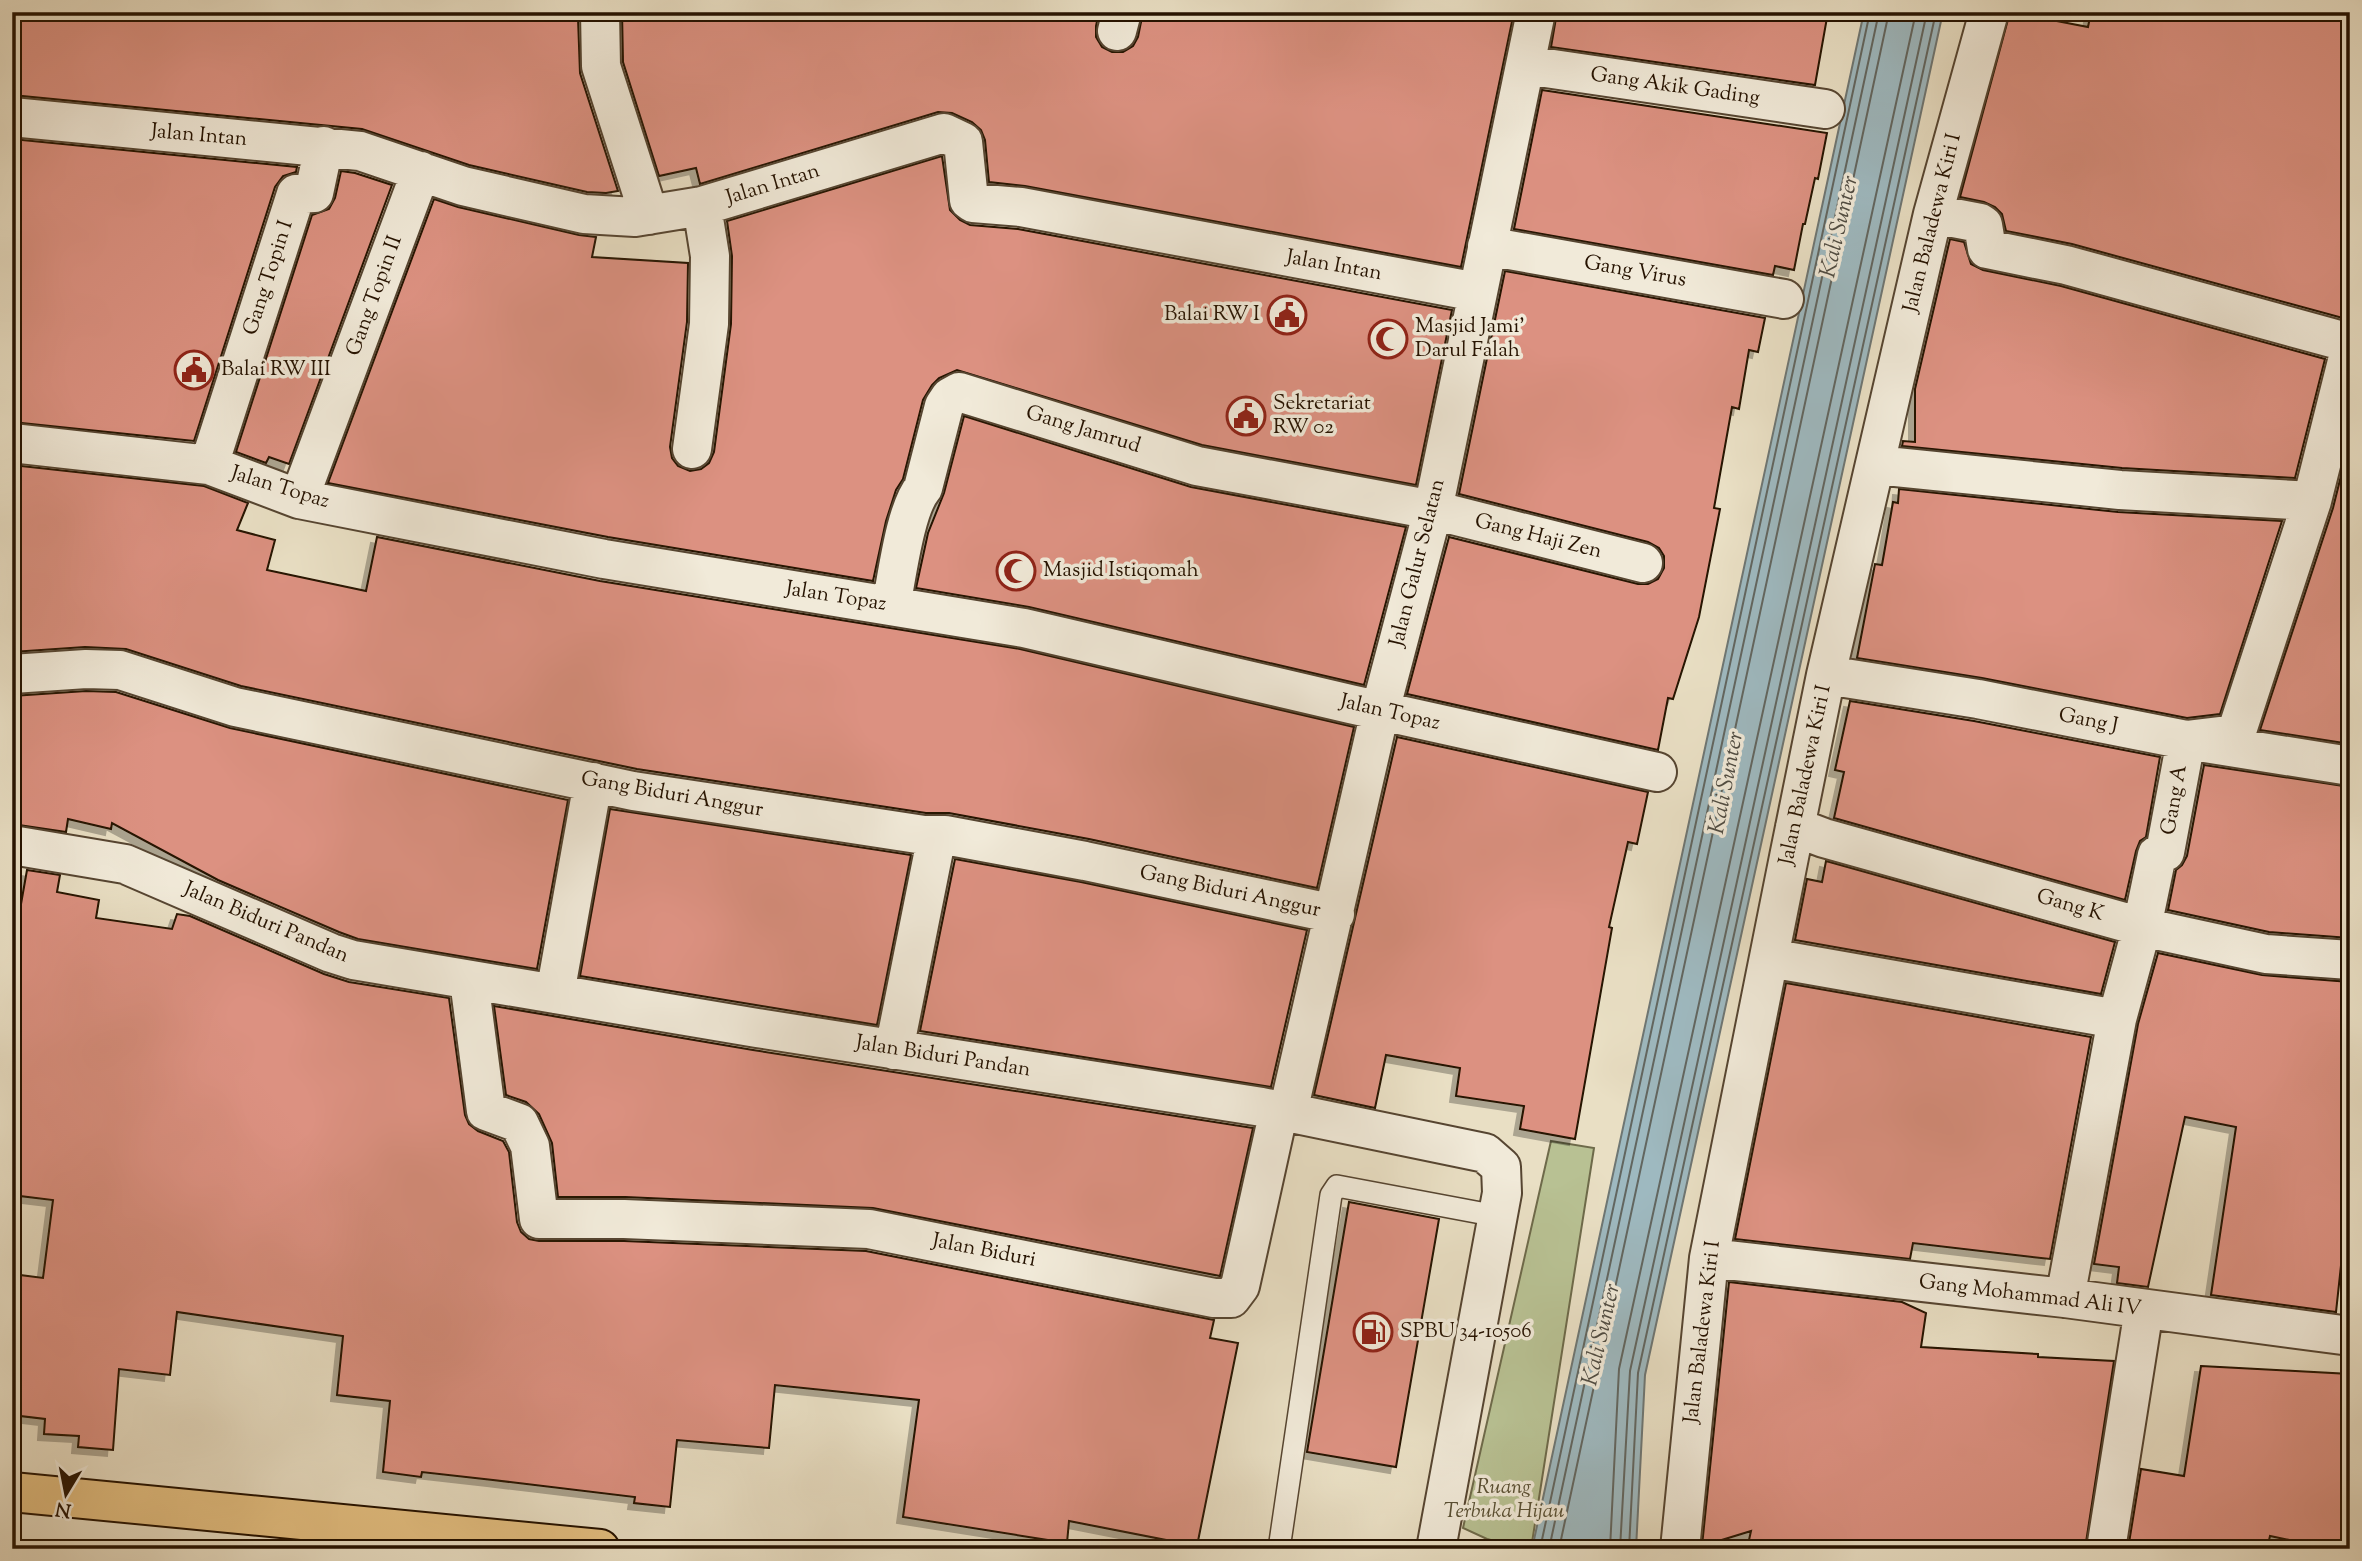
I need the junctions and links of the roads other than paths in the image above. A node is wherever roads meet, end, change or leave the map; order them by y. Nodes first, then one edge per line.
1 (600, 12) edge
2 (1536, 12) edge
3 (1989, 12) edge
4 (1526, 65) junction
5 (1825, 110) dead end
6 (12, 117) edge
7 (324, 146) junction
8 (421, 171) junction
9 (702, 206) junction
10 (1933, 214) junction
11 (649, 215) junction
12 (1487, 246) junction
13 (1477, 292) junction
14 (1784, 299) dead end
15 (2350, 343) edge
16 (2350, 349) edge
17 (12, 443) edge
18 (692, 449) dead end
19 (1876, 465) junction
20 (208, 466) junction
21 (299, 499) junction
22 (2312, 501) junction
23 (1433, 510) junction
24 (1643, 563) dead end
25 (891, 606) junction
26 (12, 674) edge
27 (1826, 675) junction
28 (1380, 711) junction
29 (2186, 740) junction
30 (2350, 766) edge
31 (1657, 772) dead end
32 (593, 782) junction
33 (1795, 827) junction
34 (937, 835) junction
35 (12, 845) edge
36 (1335, 915) junction
37 (2142, 927) junction
38 (1769, 958) junction
39 (2350, 960) edge
40 (469, 980) junction
41 (555, 994) junction
42 (2117, 1019) junction
43 (894, 1050) junction
44 (1283, 1111) junction
45 (1497, 1216) junction
46 (1709, 1258) junction
47 (2065, 1298) junction
48 (2144, 1309) junction
49 (2350, 1336) edge
50 (12, 1492) edge
51 (600, 1549) edge
52 (1279, 1549) edge
53 (1436, 1549) edge
54 (1680, 1549) edge
55 (2106, 1549) edge

1 - 11 street
2 - 4 street, Jalan Galur Selatan
3 - 10 street, Jalan Baladewa Kiri I
4 - 5 street, Gang Akik Gading
4 - 12 street, Jalan Galur Selatan
6 - 7 street, Jalan Intan
7 - 8 street, Jalan Intan
7 - 20 street, Gang Topin I
8 - 11 street, Jalan Intan
8 - 21 street, Gang Topin II
9 - 11 street, Jalan Intan
9 - 13 street, Jalan Intan
9 - 18 street
10 - 15 street
10 - 19 street, Jalan Baladewa Kiri I
12 - 13 street, Jalan Galur Selatan
12 - 14 street, Gang Virus
13 - 23 street, Jalan Galur Selatan
16 - 22 street, Gang A
17 - 20 street, Jalan Topaz
19 - 22 street
19 - 27 street, Jalan Baladewa Kiri I
20 - 21 street, Jalan Topaz
21 - 25 street, Jalan Topaz
22 - 29 street, Gang A
23 - 24 street, Gang Haji Zen
23 - 25 street, Gang Jamrud
23 - 28 street, Jalan Galur Selatan
25 - 28 street, Jalan Topaz
26 - 32 street, Gang Biduri Anggur
27 - 29 street, Gang J
27 - 33 street, Jalan Baladewa Kiri I
28 - 31 street, Jalan Topaz
28 - 36 street, Jalan Galur Selatan
29 - 30 street, Gang J
29 - 37 street, Gang A
32 - 34 street, Gang Biduri Anggur
32 - 41 street
33 - 37 street, Gang K
33 - 38 street, Jalan Baladewa Kiri I
34 - 36 street, Gang Biduri Anggur
34 - 43 street
35 - 40 street, Jalan Biduri Pandan
36 - 44 street, Jalan Galur Selatan
37 - 39 street, Gang K
37 - 42 street, Gang A
38 - 42 street
38 - 46 street, Jalan Baladewa Kiri I
40 - 41 street, Jalan Biduri Pandan
40 - 44 street, Jalan Biduri
41 - 43 street, Jalan Biduri Pandan
42 - 47 street, Gang A
43 - 44 street, Jalan Biduri Pandan
44 - 45 street, Jalan Biduri Pandan
45 - 52 lane
45 - 53 street, Jalan Biduri Pandan
46 - 47 street, Gang Mohammad Ali IV
46 - 54 street, Jalan Baladewa Kiri I
47 - 48 street, Gang Mohammad Ali IV
48 - 49 street, Gang Mohammad Ali IV
48 - 55 street
50 - 51 main road

